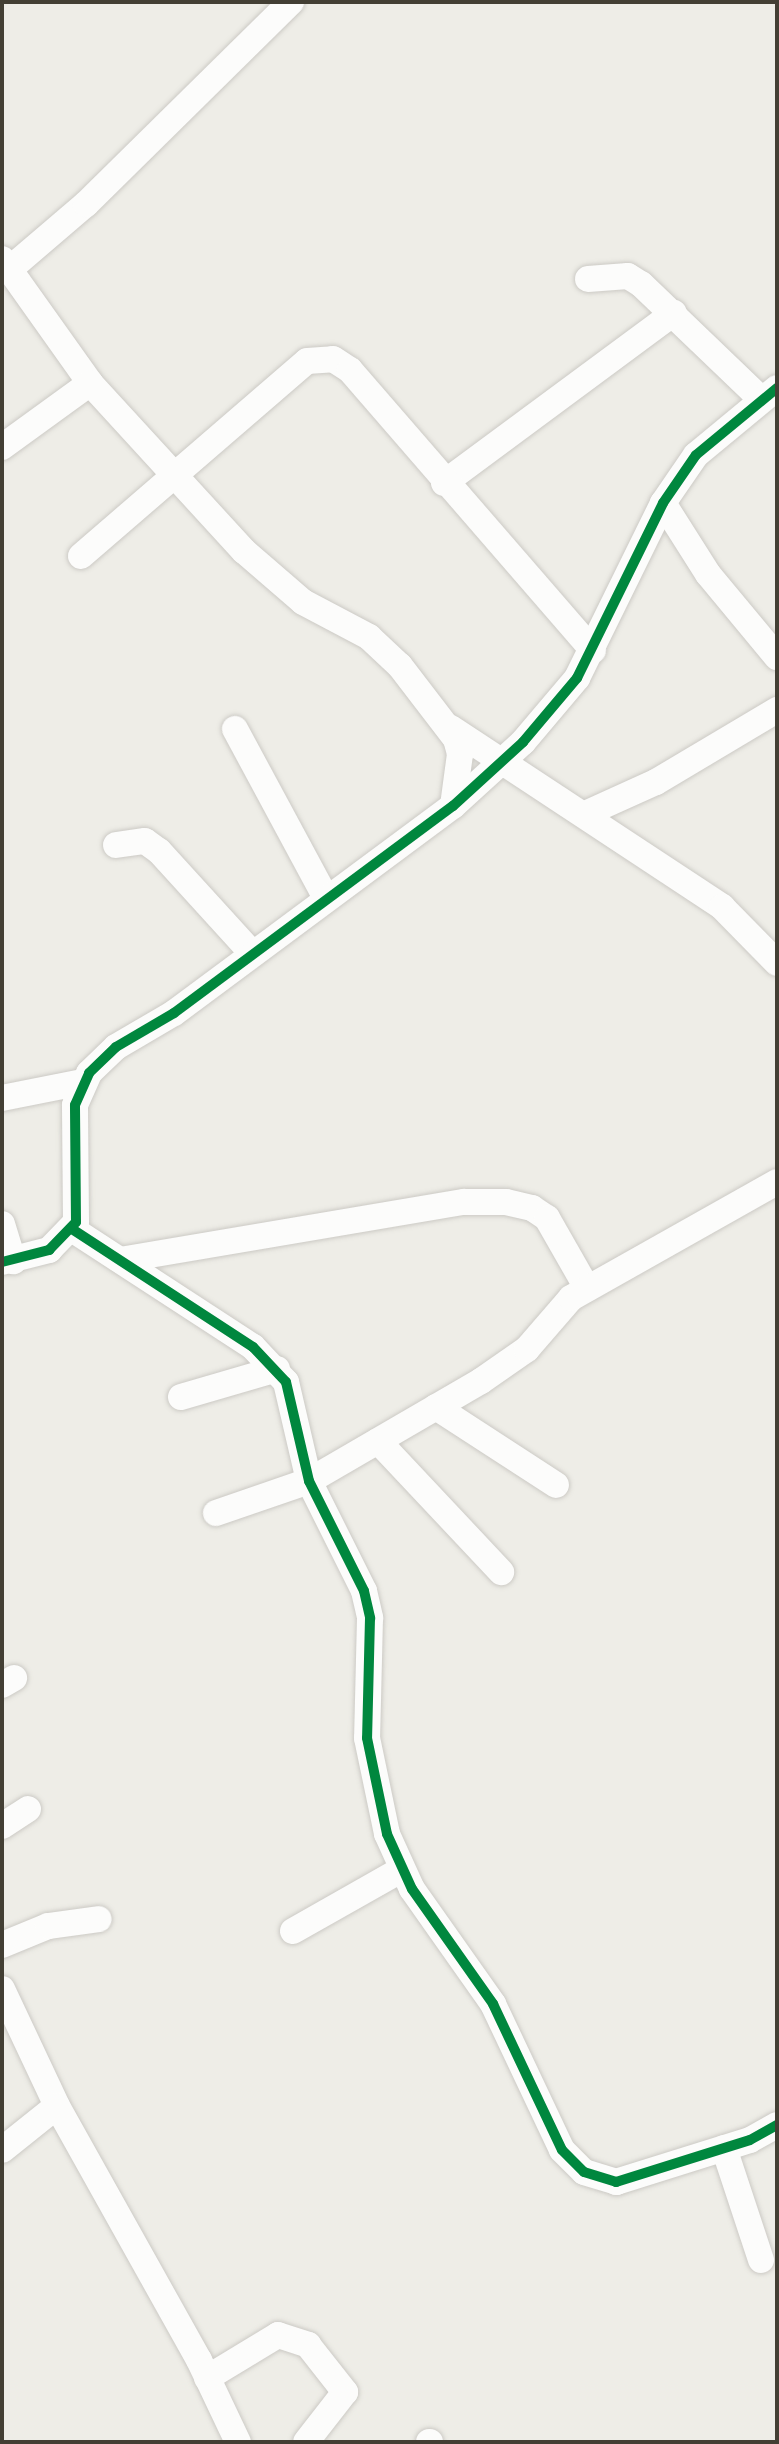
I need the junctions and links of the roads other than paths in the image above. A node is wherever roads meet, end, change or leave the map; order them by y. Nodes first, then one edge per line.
1 (291, 2) edge
2 (6, 264) edge
3 (589, 279) dead end
4 (674, 313) junction
5 (90, 383) junction
6 (769, 393) edge
7 (2, 447) edge
8 (171, 474) junction
9 (444, 483) junction
10 (663, 503) junction
11 (81, 556) dead end
12 (593, 651) junction
13 (777, 657) edge
14 (777, 710) edge
15 (449, 726) junction
16 (235, 729) dead end
17 (499, 764) junction
18 (453, 806) junction
19 (585, 814) junction
20 (116, 845) dead end
21 (326, 898) junction
22 (251, 951) junction
23 (777, 963) edge
24 (82, 1082) junction
25 (2, 1098) edge
26 (777, 1182) edge
27 (2, 1224) edge
28 (72, 1229) junction
29 (120, 1260) junction
30 (7, 1261) edge
31 (587, 1288) junction
32 (277, 1369) junction
33 (181, 1397) dead end
34 (436, 1407) junction
35 (378, 1441) junction
36 (309, 1482) junction
37 (556, 1485) dead end
38 (216, 1514) dead end
39 (501, 1572) dead end
40 (29, 1809) dead end
41 (2, 1826) edge
42 (401, 1870) junction
43 (99, 1919) dead end
44 (293, 1931) dead end
45 (2, 1945) edge
46 (2, 1989) edge
47 (57, 2106) junction
48 (777, 2125) edge
49 (724, 2148) junction
50 (2, 2150) edge
51 (761, 2260) dead end
52 (207, 2378) junction
53 (238, 2442) edge
54 (306, 2442) edge

1 - 2 street
2 - 5 street
3 - 4 street
4 - 6 street
4 - 9 street
5 - 7 street
5 - 8 street
6 - 10 street
8 - 9 street
8 - 11 street
8 - 15 street
9 - 12 street
10 - 12 street
10 - 13 street
12 - 17 street
14 - 19 street
15 - 17 street
15 - 18 street
16 - 21 street
17 - 18 street
17 - 19 street
18 - 21 street
19 - 23 street
20 - 22 street
21 - 22 street
22 - 24 street
24 - 25 street
24 - 28 street
26 - 31 street
27 - 30 street
28 - 29 street
28 - 30 street
29 - 31 street
29 - 32 street
31 - 34 street
32 - 33 street
32 - 36 street
34 - 35 street
34 - 37 street
35 - 36 street
35 - 39 street
36 - 38 street
36 - 42 street
40 - 41 street
42 - 44 street
42 - 49 street
43 - 45 street
46 - 47 street
47 - 50 street
47 - 52 street
48 - 49 street
49 - 51 street
52 - 53 street
52 - 54 street

